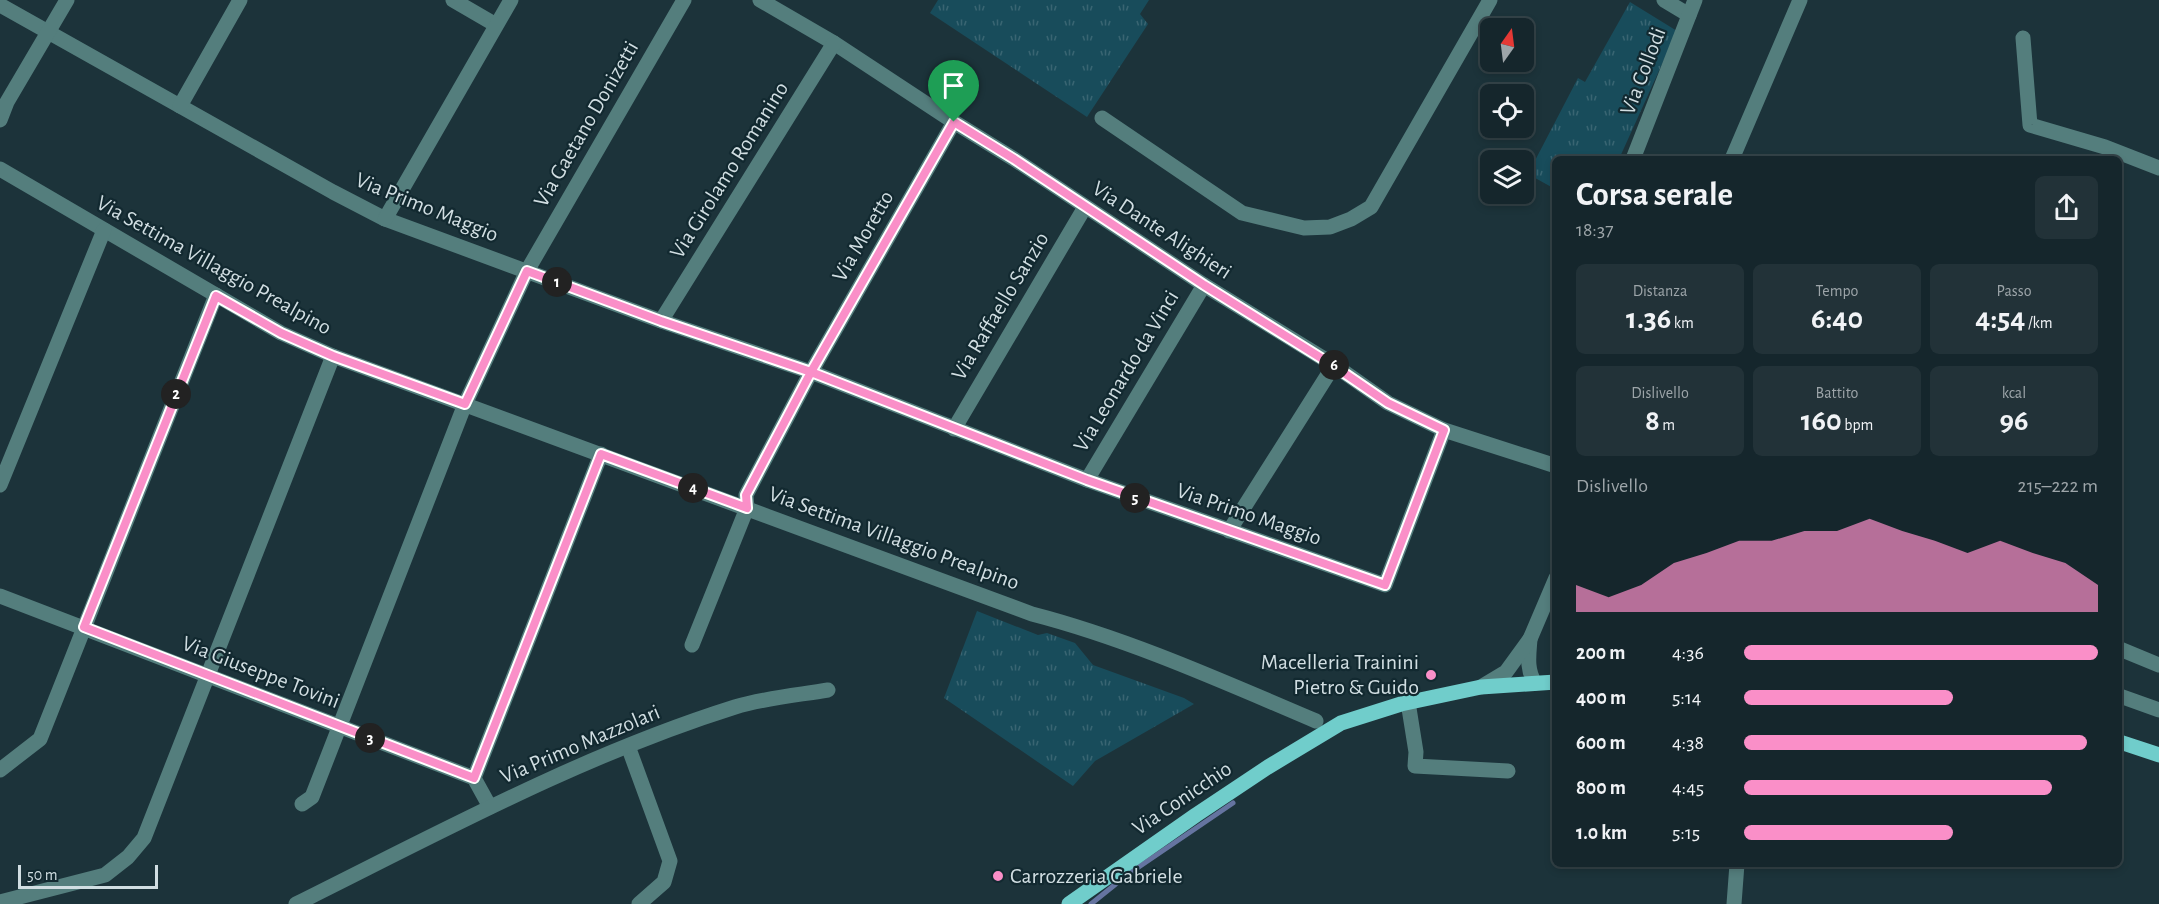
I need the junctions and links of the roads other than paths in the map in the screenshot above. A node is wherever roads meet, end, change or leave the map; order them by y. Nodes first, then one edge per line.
1 (67, 0) edge
2 (240, 0) edge
3 (453, 0) edge
4 (511, 0) edge
5 (684, 0) edge
6 (760, 0) edge
7 (1490, 0) edge
8 (1664, 0) edge
9 (1695, 0) edge
10 (1800, 0) edge
11 (0, 5) edge
12 (1689, 15) junction
13 (496, 25) junction
14 (49, 32) junction
15 (2023, 38) dead end
16 (834, 44) junction
17 (180, 106) junction
18 (1102, 118) dead end
19 (0, 120) edge
20 (954, 122) junction
21 (1634, 156) edge
22 (1733, 156) edge
23 (2159, 168) edge
24 (0, 169) edge
25 (1085, 207) junction
26 (385, 219) junction
27 (104, 230) junction
28 (527, 271) junction
29 (1204, 285) junction
30 (216, 296) junction
31 (661, 321) junction
32 (333, 356) junction
33 (1334, 366) junction
34 (811, 372) junction
35 (465, 404) junction
36 (954, 429) junction
37 (1444, 430) junction
38 (601, 454) junction
39 (1552, 465) edge
40 (1087, 480) junction
41 (0, 485) edge
42 (747, 508) junction
43 (1229, 531) junction
44 (1552, 587) edge
45 (0, 596) edge
46 (84, 627) junction
47 (1530, 639) junction
48 (692, 645) dead end
49 (2122, 650) edge
50 (2159, 665) edge
51 (207, 675) junction
52 (1552, 682) edge
53 (1535, 683) junction
54 (1481, 687) junction
55 (828, 690) dead end
56 (2122, 697) edge
57 (1408, 702) junction
58 (2159, 710) edge
59 (339, 726) junction
60 (1320, 728) junction
61 (2122, 743) edge
62 (628, 746) junction
63 (2159, 755) edge
64 (0, 770) edge
65 (1508, 771) dead end
66 (474, 778) junction
67 (302, 804) dead end
68 (490, 807) junction
69 (1737, 867) edge
70 (0, 902) edge
71 (296, 904) edge
72 (639, 904) edge
73 (1069, 904) edge
74 (1734, 904) edge

1 - 14 street
2 - 17 street
3 - 13 street
4 - 13 street
5 - 28 street, Via Gaetano Donizetti
6 - 16 street, Via Dante Alighieri
7 - 18 street
8 - 12 street
9 - 12 street, Via Collodi
10 - 22 street
11 - 14 street, Via Primo Maggio
12 - 21 street, Via Collodi
13 - 26 street
14 - 17 street, Via Primo Maggio
14 - 19 street
15 - 23 street
16 - 20 street, Via Dante Alighieri
16 - 31 street, Via Girolamo Romanino
17 - 26 street, Via Primo Maggio
20 - 25 street, Via Dante Alighieri
20 - 34 street, Via Moretto
24 - 27 street, Via Settima Villaggio Prealpino
25 - 29 street, Via Dante Alighieri
25 - 36 street, Via Raffaello Sanzio
26 - 28 street, Via Primo Maggio
27 - 30 street, Via Settima Villaggio Prealpino
27 - 41 street
28 - 31 street, Via Primo Maggio
28 - 35 street, Via Gaetano Donizetti
29 - 33 street, Via Dante Alighieri
29 - 40 street, Via Leonardo da Vinci
30 - 32 street, Via Settima Villaggio Prealpino
30 - 46 street
31 - 34 street, Via Primo Maggio
32 - 35 street, Via Settima Villaggio Prealpino
32 - 51 street
33 - 37 street, Via Dante Alighieri
33 - 43 street
34 - 36 street, Via Primo Maggio
34 - 42 street
35 - 38 street, Via Settima Villaggio Prealpino
35 - 59 street, Via Gaetano Donizetti
36 - 40 street, Via Primo Maggio
37 - 39 street, Via Dante Alighieri
37 - 43 street, Via Primo Maggio
38 - 42 street, Via Settima Villaggio Prealpino
38 - 66 street
40 - 43 street, Via Primo Maggio
42 - 48 street
42 - 60 street, Via Settima Villaggio Prealpino
44 - 47 street
45 - 46 street, Via Giuseppe Tovini
46 - 51 street, Via Giuseppe Tovini
46 - 64 street
47 - 53 street
47 - 54 street
49 - 50 street
51 - 59 street, Via Giuseppe Tovini
51 - 70 street
52 - 53 main road, Via Conicchio
53 - 54 main road, Via Conicchio
54 - 57 main road, Via Conicchio
55 - 62 street, Via Primo Mazzolari
56 - 58 street
57 - 60 main road, Via Conicchio
57 - 65 street
59 - 66 street, Via Giuseppe Tovini
59 - 67 street, Via Gaetano Donizetti
60 - 73 main road, Via Conicchio
61 - 63 main road
62 - 68 street, Via Primo Mazzolari
62 - 72 street
66 - 68 street
68 - 71 street, Via Primo Mazzolari
69 - 74 street

